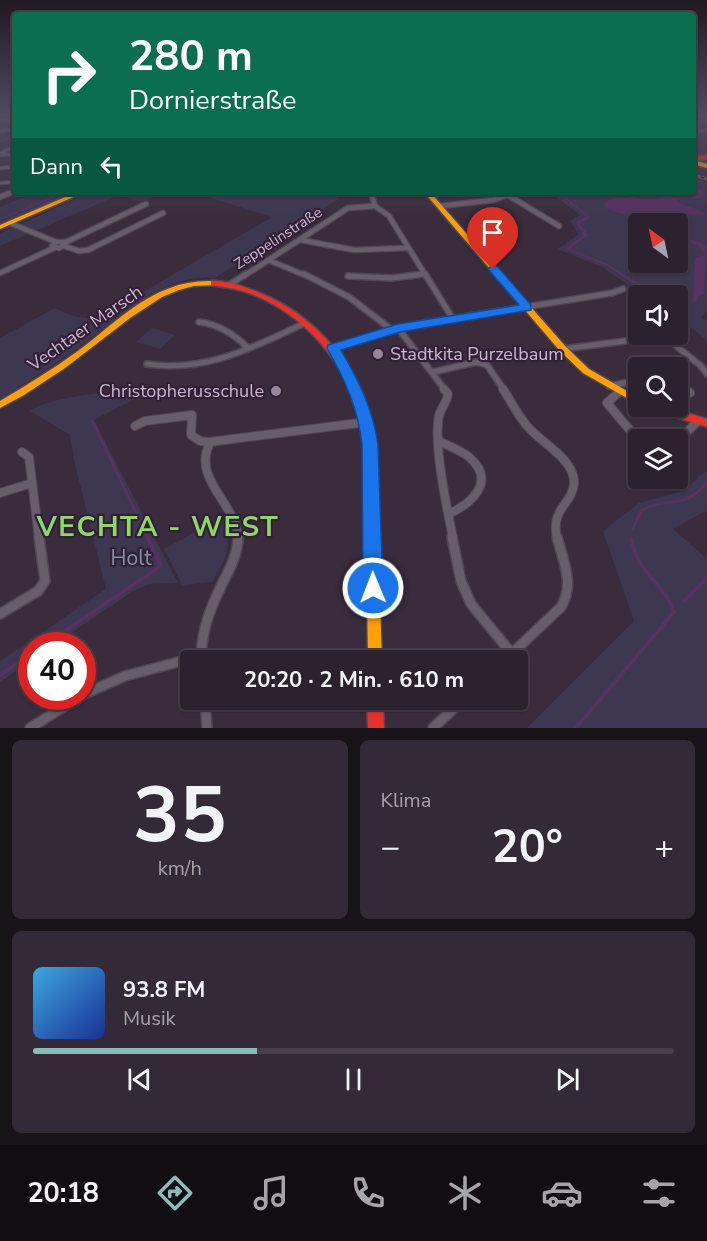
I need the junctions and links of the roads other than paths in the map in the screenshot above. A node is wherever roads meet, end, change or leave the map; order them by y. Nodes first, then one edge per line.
1 (697, 158) edge
2 (707, 166) edge
3 (75, 195) edge
4 (372, 195) edge
5 (430, 195) edge
6 (508, 196) joint
7 (146, 204) dead end
8 (375, 206) junction
9 (440, 206) junction
10 (163, 213) dead end
11 (10, 223) junction
12 (559, 226) dead end
13 (0, 227) edge
14 (301, 240) junction
15 (65, 244) junction
16 (55, 245) junction
17 (408, 248) junction
18 (267, 260) junction
19 (0, 273) edge
20 (424, 274) junction
21 (348, 276) dead end
22 (229, 285) junction
23 (623, 289) dead end
24 (527, 307) junction
25 (453, 319) junction
26 (199, 322) dead end
27 (305, 323) junction
28 (395, 329) junction
29 (248, 348) junction
30 (333, 348) junction
31 (563, 349) junction
32 (147, 364) dead end
33 (433, 372) junction
34 (707, 374) edge
35 (628, 382) edge
36 (609, 386) junction
37 (619, 392) junction
38 (628, 396) edge
39 (0, 405) edge
40 (686, 417) edge
41 (367, 422) junction
42 (702, 422) edge
43 (135, 426) dead end
44 (629, 429) edge
45 (688, 433) edge
46 (439, 441) junction
47 (210, 442) junction
48 (22, 452) dead end
49 (32, 483) junction
50 (0, 493) edge
51 (449, 514) junction
52 (0, 614) edge
53 (203, 650) edge
54 (375, 650) edge
55 (504, 650) edge
56 (516, 650) edge
57 (180, 662) edge
58 (96, 688) edge
59 (58, 710) edge
60 (206, 710) edge
61 (375, 710) edge
62 (452, 710) edge
63 (30, 728) edge
64 (207, 728) edge
65 (376, 728) edge
66 (433, 728) edge

1 - 2 street
3 - 11 street
4 - 8 street
5 - 9 street
6 - 9 street
6 - 12 street
7 - 15 street
8 - 14 street, Zeppelinstraße
8 - 17 street
9 - 24 street
10 - 15 street
11 - 13 street
11 - 16 street
14 - 17 street
14 - 18 street, Zeppelinstraße
15 - 16 street
16 - 19 street
17 - 20 street
18 - 22 street, Zeppelinstraße
18 - 28 street
20 - 21 street
20 - 25 street
22 - 27 street, Vechtaer Marsch
22 - 39 street, Vechtaer Marsch
23 - 24 street
24 - 25 street
24 - 31 street
25 - 28 street
26 - 29 street
27 - 29 street
27 - 30 street, Vechtaer Marsch
28 - 30 street
28 - 33 street
29 - 32 street
30 - 41 street, Vechtaer Marsch
31 - 34 street
31 - 36 street
33 - 46 street
33 - 56 street
35 - 36 street
36 - 37 street
37 - 38 street
37 - 44 street
40 - 42 street
41 - 47 street
41 - 54 street, Vechtaer Marsch
42 - 45 street
43 - 47 street
46 - 51 street
46 - 51 street
47 - 53 street
48 - 49 street
49 - 50 street
49 - 52 street
51 - 55 street
57 - 58 street
59 - 63 street
60 - 64 street
61 - 65 street
62 - 66 street

